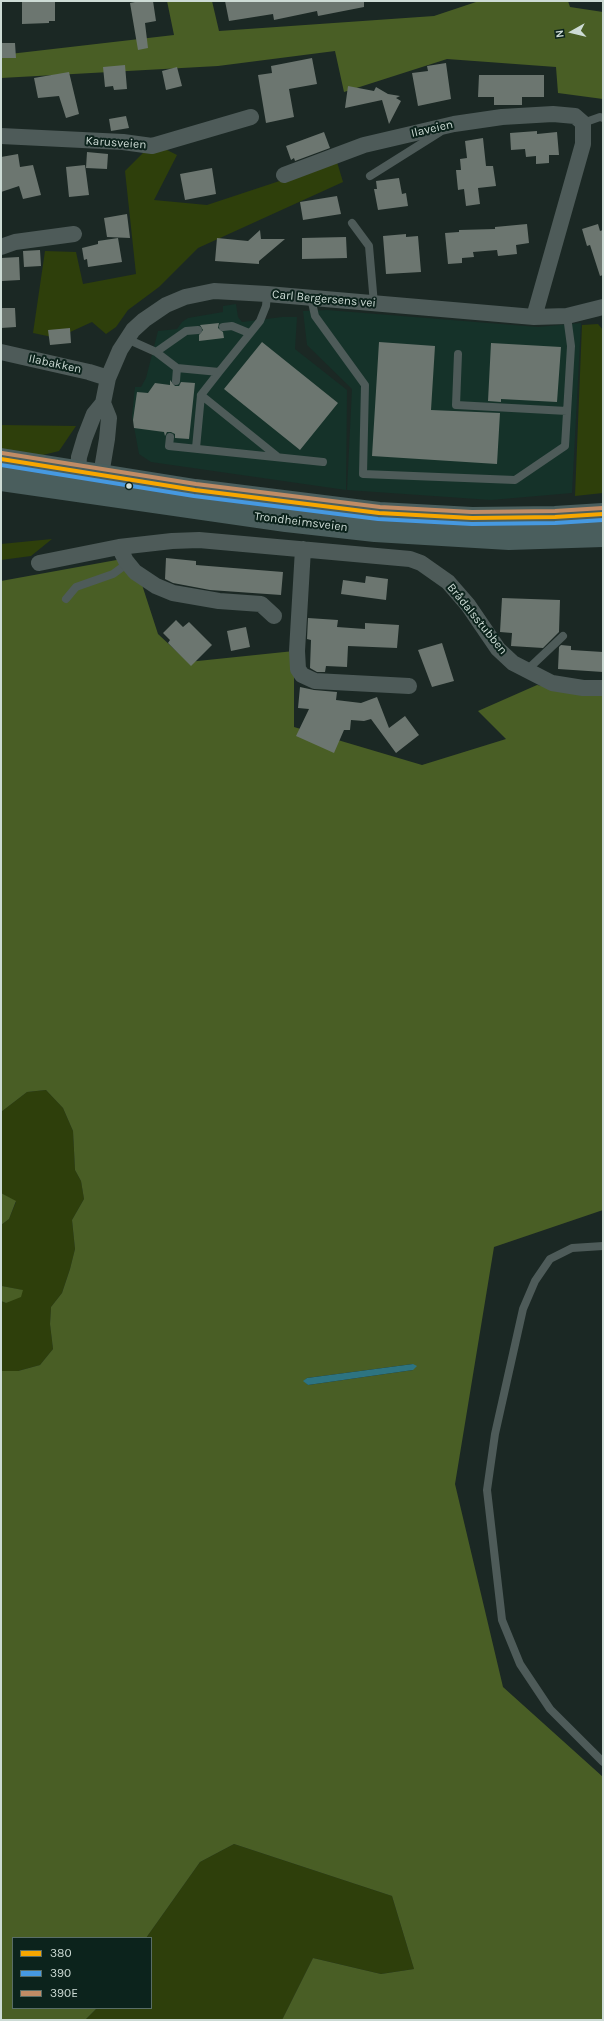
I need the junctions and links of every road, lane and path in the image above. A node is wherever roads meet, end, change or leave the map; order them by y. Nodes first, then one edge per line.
1 (251, 117) dead end
2 (603, 118) edge
3 (583, 123) junction
4 (454, 124) junction
5 (1, 136) edge
6 (284, 175) dead end
7 (370, 176) dead end
8 (352, 223) dead end
9 (74, 234) dead end
10 (1, 247) edge
11 (267, 294) junction
12 (311, 298) junction
13 (374, 304) junction
14 (603, 307) edge
15 (534, 316) junction
16 (567, 316) junction
17 (223, 327) dead end
18 (198, 330) dead end
19 (249, 333) junction
20 (127, 339) junction
21 (1, 352) edge
22 (156, 352) junction
23 (458, 354) dead end
24 (178, 368) junction
25 (219, 372) junction
26 (108, 378) junction
27 (176, 381) dead end
28 (201, 395) junction
29 (103, 402) junction
30 (567, 411) junction
31 (170, 437) dead end
32 (196, 448) junction
33 (278, 457) junction
34 (1, 459) edge
35 (323, 462) dead end
36 (78, 471) junction
37 (102, 475) junction
38 (1, 480) edge
39 (84, 492) junction
40 (603, 514) edge
41 (603, 536) edge
42 (119, 547) junction
43 (303, 549) junction
44 (39, 563) dead end
45 (128, 564) junction
46 (66, 598) dead end
47 (274, 616) dead end
48 (563, 636) dead end
49 (526, 671) junction
50 (409, 686) dead end
51 (603, 688) edge
52 (603, 1246) edge
53 (603, 1762) edge

1 - 5 street, Karusveien
2 - 3 lane
3 - 4 street, Ilaveien
3 - 15 street
4 - 6 street, Ilaveien
4 - 7 lane
8 - 13 lane
9 - 10 street
11 - 12 street, Carl Bergersens vei
11 - 19 lane
11 - 20 street, Carl Bergersens vei
12 - 13 street, Carl Bergersens vei
12 - 30 lane
13 - 15 street, Carl Bergersens vei
14 - 16 street, Carl Bergersens vei
15 - 16 street, Carl Bergersens vei
16 - 30 lane
17 - 19 lane
18 - 22 lane
19 - 25 lane
20 - 22 lane
20 - 26 street, Carl Bergersens vei
21 - 26 street, Ilabakken
22 - 24 lane
23 - 30 lane
24 - 25 lane
24 - 27 lane
25 - 28 lane
26 - 29 street, Carl Bergersens vei
28 - 32 lane
28 - 33 lane
29 - 36 street, Carl Bergersens vei
29 - 37 street, Carl Bergersens vei
31 - 32 lane
32 - 33 lane
33 - 35 lane
34 - 36 highway, Trondheimsveien
36 - 37 highway, Trondheimsveien
36 - 39 street, Carl Bergersens vei
37 - 39 street
37 - 40 highway, Trondheimsveien
38 - 39 highway, Trondheimsveien
39 - 41 highway, Trondheimsveien
42 - 43 street, Brådalsstubben
42 - 44 street, Brådalsstubben
42 - 45 street
43 - 49 street, Brådalsstubben
43 - 50 street
45 - 46 lane
45 - 47 street
48 - 49 lane
49 - 51 street, Brådalsstubben
52 - 53 lane

